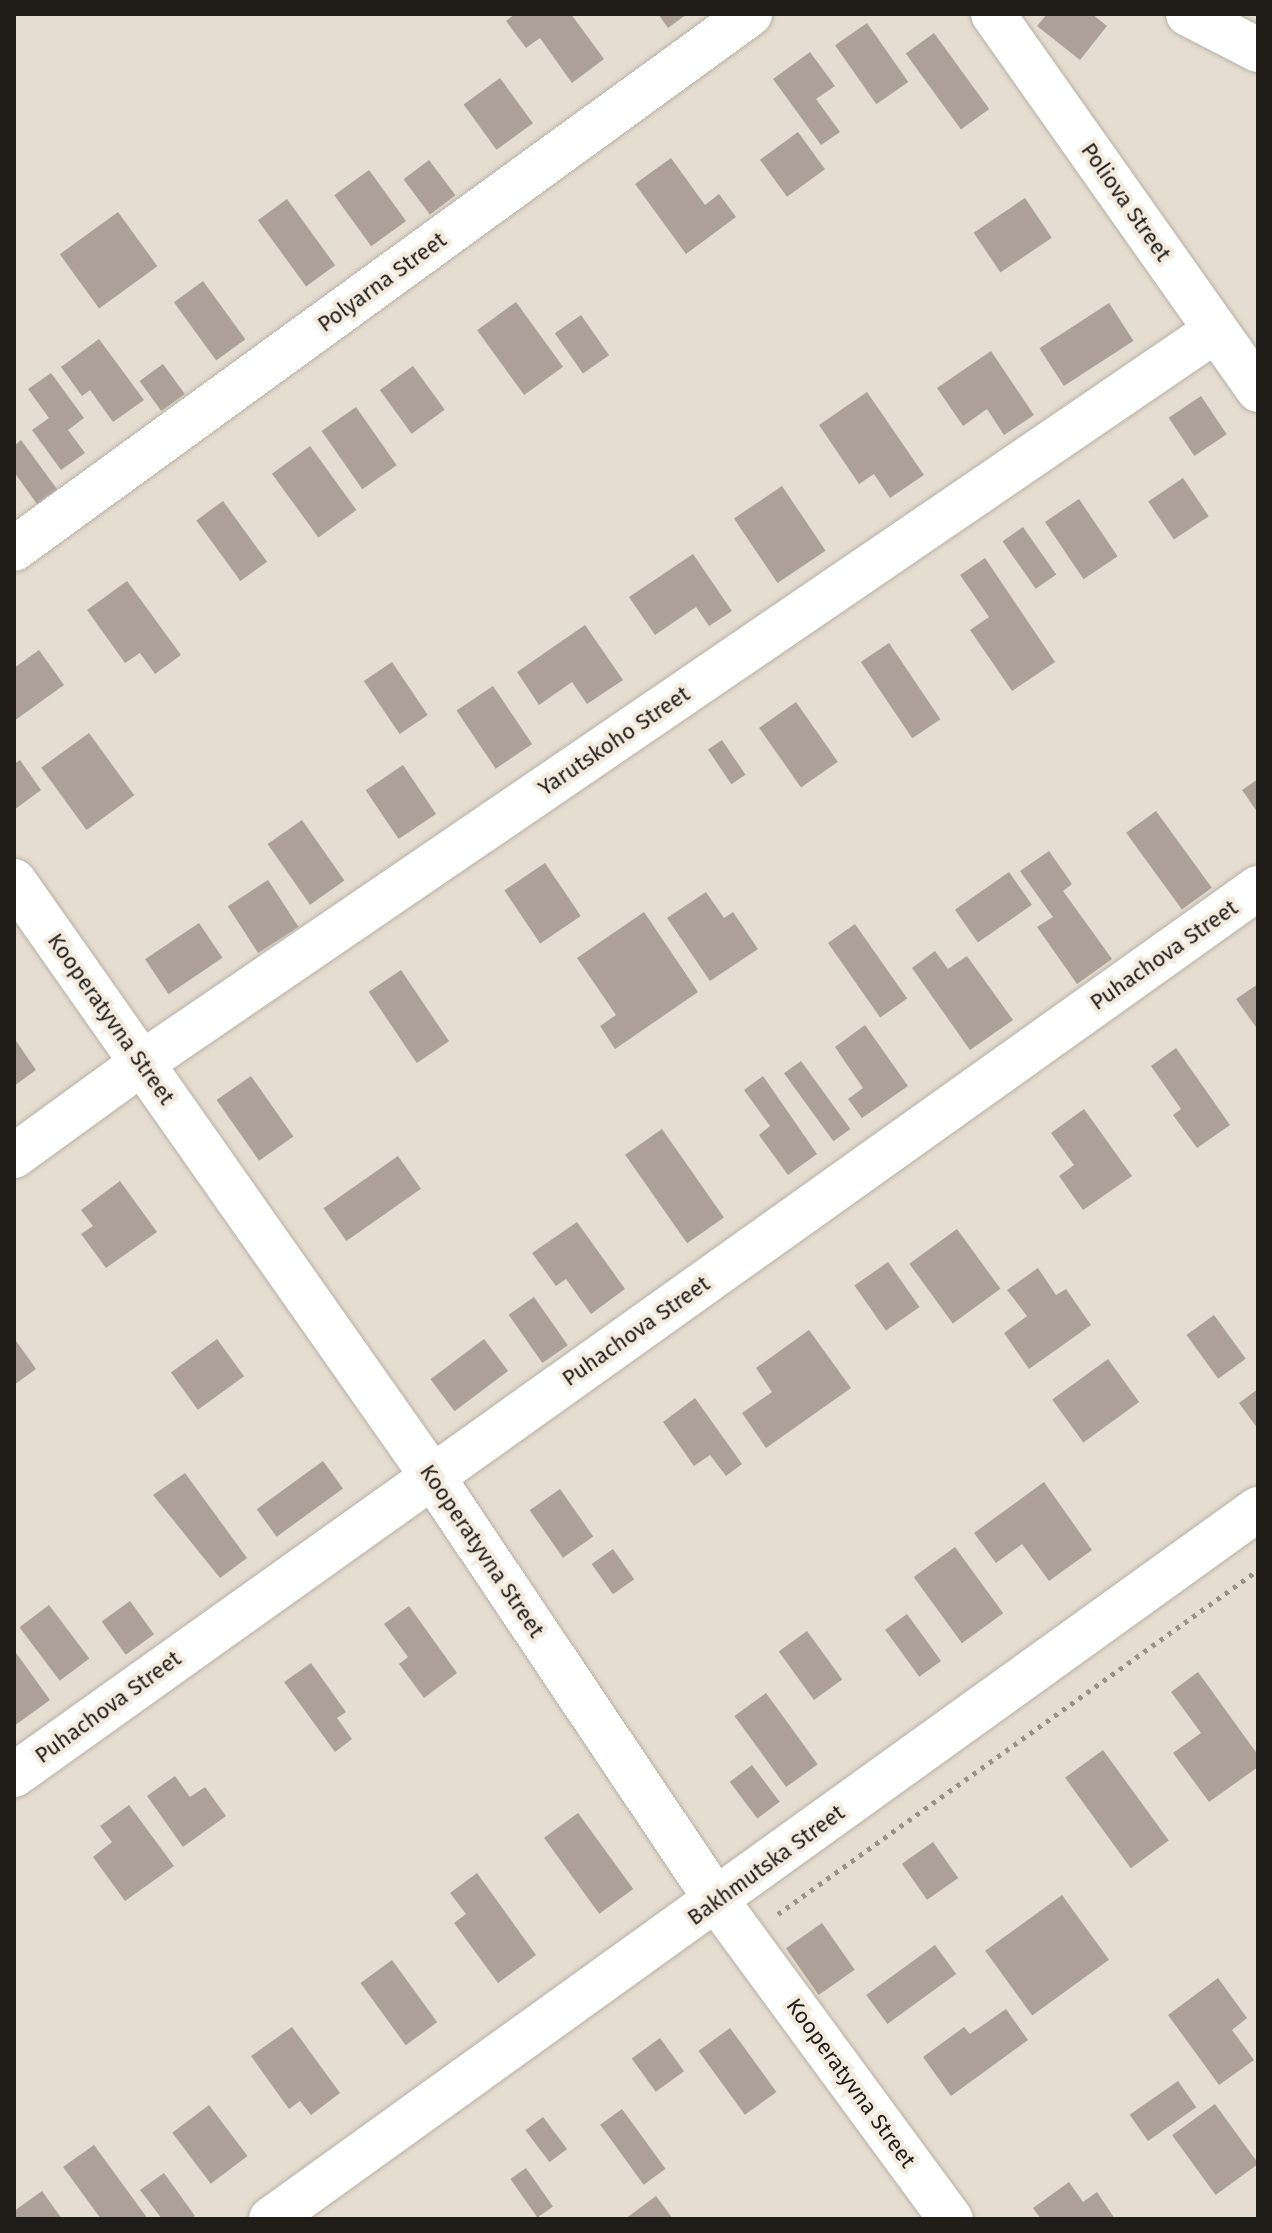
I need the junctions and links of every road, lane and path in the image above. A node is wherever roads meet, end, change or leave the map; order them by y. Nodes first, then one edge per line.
1 (750, 14) edge
2 (993, 14) edge
3 (1188, 14) edge
4 (1258, 50) edge
5 (1216, 330) junction
6 (1258, 390) edge
7 (14, 549) edge
8 (14, 881) edge
9 (1258, 888) edge
10 (142, 1063) junction
11 (14, 1156) edge
12 (432, 1476) junction
13 (1258, 1509) edge
14 (1258, 1570) edge
15 (14, 1775) edge
16 (717, 1901) junction
17 (765, 1923) dead end
18 (271, 2219) edge
19 (951, 2219) edge

1 - 7 street, Polyarna Street
2 - 5 street, Poliova Street
3 - 4 street
5 - 6 street, Poliova Street
5 - 10 street, Yarutskoho Street
8 - 10 street, Kooperatyvna Street
9 - 12 street, Puhachova Street
10 - 11 street, Yarutskoho Street
10 - 12 street, Kooperatyvna Street
12 - 15 street, Puhachova Street
12 - 16 street, Kooperatyvna Street
13 - 16 street, Bakhmutska Street
14 - 17 path
16 - 18 street, Bakhmutska Street
16 - 19 street, Kooperatyvna Street

